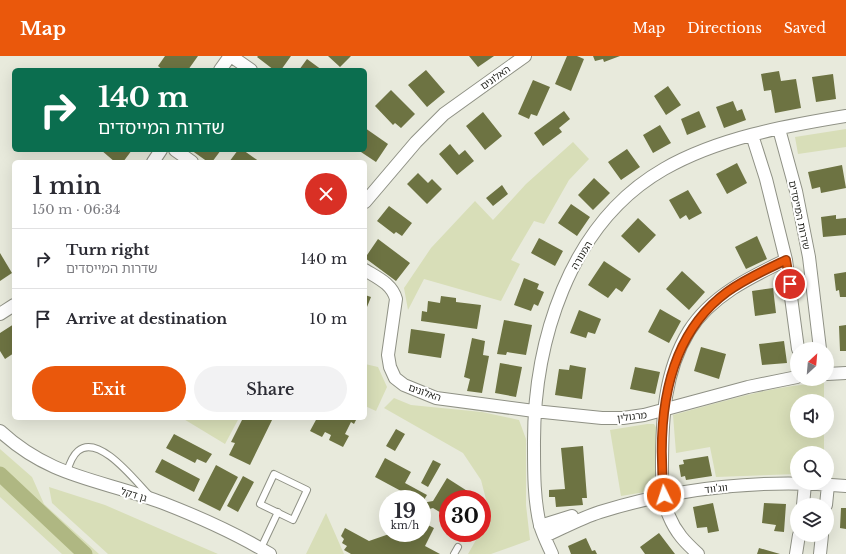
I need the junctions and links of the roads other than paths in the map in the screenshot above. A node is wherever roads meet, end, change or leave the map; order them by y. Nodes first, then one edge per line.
1 (231, 56) edge
2 (525, 56) edge
3 (222, 68) edge
4 (248, 68) edge
5 (846, 116) edge
6 (779, 129) junction
7 (752, 135) junction
8 (179, 152) edge
9 (189, 160) edge
10 (367, 200) edge
11 (786, 260) junction
12 (367, 271) edge
13 (12, 306) edge
14 (0, 314) edge
15 (797, 342) edge
16 (819, 342) edge
17 (846, 373) edge
18 (834, 374) edge
19 (790, 378) edge
20 (664, 410) junction
21 (534, 411) junction
22 (0, 431) edge
23 (66, 473) junction
24 (790, 484) edge
25 (834, 485) edge
26 (846, 486) edge
27 (664, 495) junction
28 (162, 503) junction
29 (278, 512) junction
30 (572, 516) dead end
31 (543, 531) junction
32 (798, 542) edge
33 (821, 542) edge
34 (458, 547) dead end
35 (266, 551) edge
36 (454, 554) edge
37 (552, 554) edge
38 (698, 554) edge
39 (796, 554) edge
40 (820, 554) edge

1 - 3 street
1 - 4 street
2 - 10 street, האלונים
5 - 6 street, המנורה
6 - 7 street, המנורה
6 - 16 street, שדרות המייסדים
7 - 11 street
7 - 21 street, המנורה
8 - 9 street
11 - 15 street
11 - 20 street
12 - 21 street, האלונים
13 - 14 street
17 - 18 street
19 - 20 street, מרגולין
20 - 21 street, מרגולין
20 - 27 street
21 - 31 street, המנורה
22 - 23 street, גן דקל
23 - 28 street, גן דקל
23 - 28 lane
24 - 27 street, ווג'ווד
25 - 26 street, ווג'ווד
27 - 31 street, ווג'ווד
27 - 38 street
28 - 35 street, גן דקל
29 - 29 lane
29 - 35 lane
30 - 31 street
31 - 37 street, המנורה
32 - 39 street
33 - 40 street
34 - 36 lane

